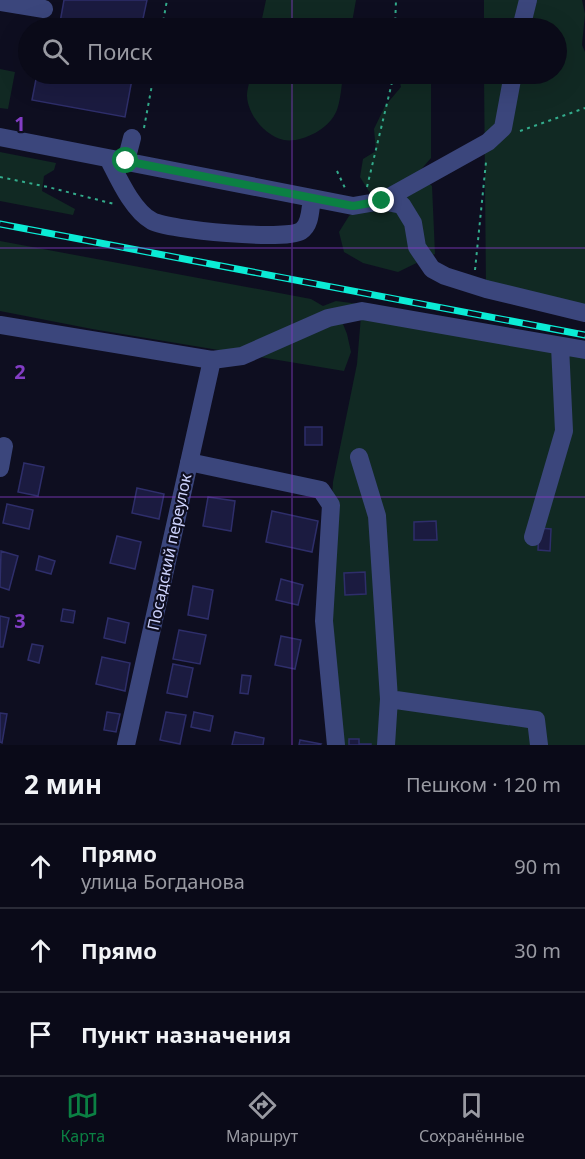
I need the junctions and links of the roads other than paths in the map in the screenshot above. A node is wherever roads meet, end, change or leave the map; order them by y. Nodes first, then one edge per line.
1 (528, 0) edge
2 (0, 2) edge
3 (44, 9) dead end
4 (524, 18) edge
5 (511, 84) edge
6 (138, 134) road end
7 (0, 137) edge
8 (117, 159) junction
9 (312, 198) junction
10 (382, 201) junction
11 (585, 313) edge
12 (0, 325) edge
13 (560, 346) junction
14 (585, 350) edge
15 (212, 360) junction
16 (4, 446) dead end
17 (359, 457) dead end
18 (189, 462) junction
19 (0, 468) edge
20 (533, 537) dead end
21 (389, 699) junction
22 (126, 745) edge
23 (336, 745) edge
24 (386, 745) edge
25 (539, 745) edge

1 - 4 street
2 - 3 street
5 - 10 street
6 - 8 street
7 - 8 street
8 - 9 street
8 - 9 street
9 - 10 street
10 - 11 street
12 - 15 street
13 - 14 street
13 - 15 street
13 - 20 street
15 - 18 street, Посадский переулок
16 - 19 street
17 - 21 street
18 - 22 street, Посадский переулок
18 - 23 street
21 - 24 street
21 - 25 street

